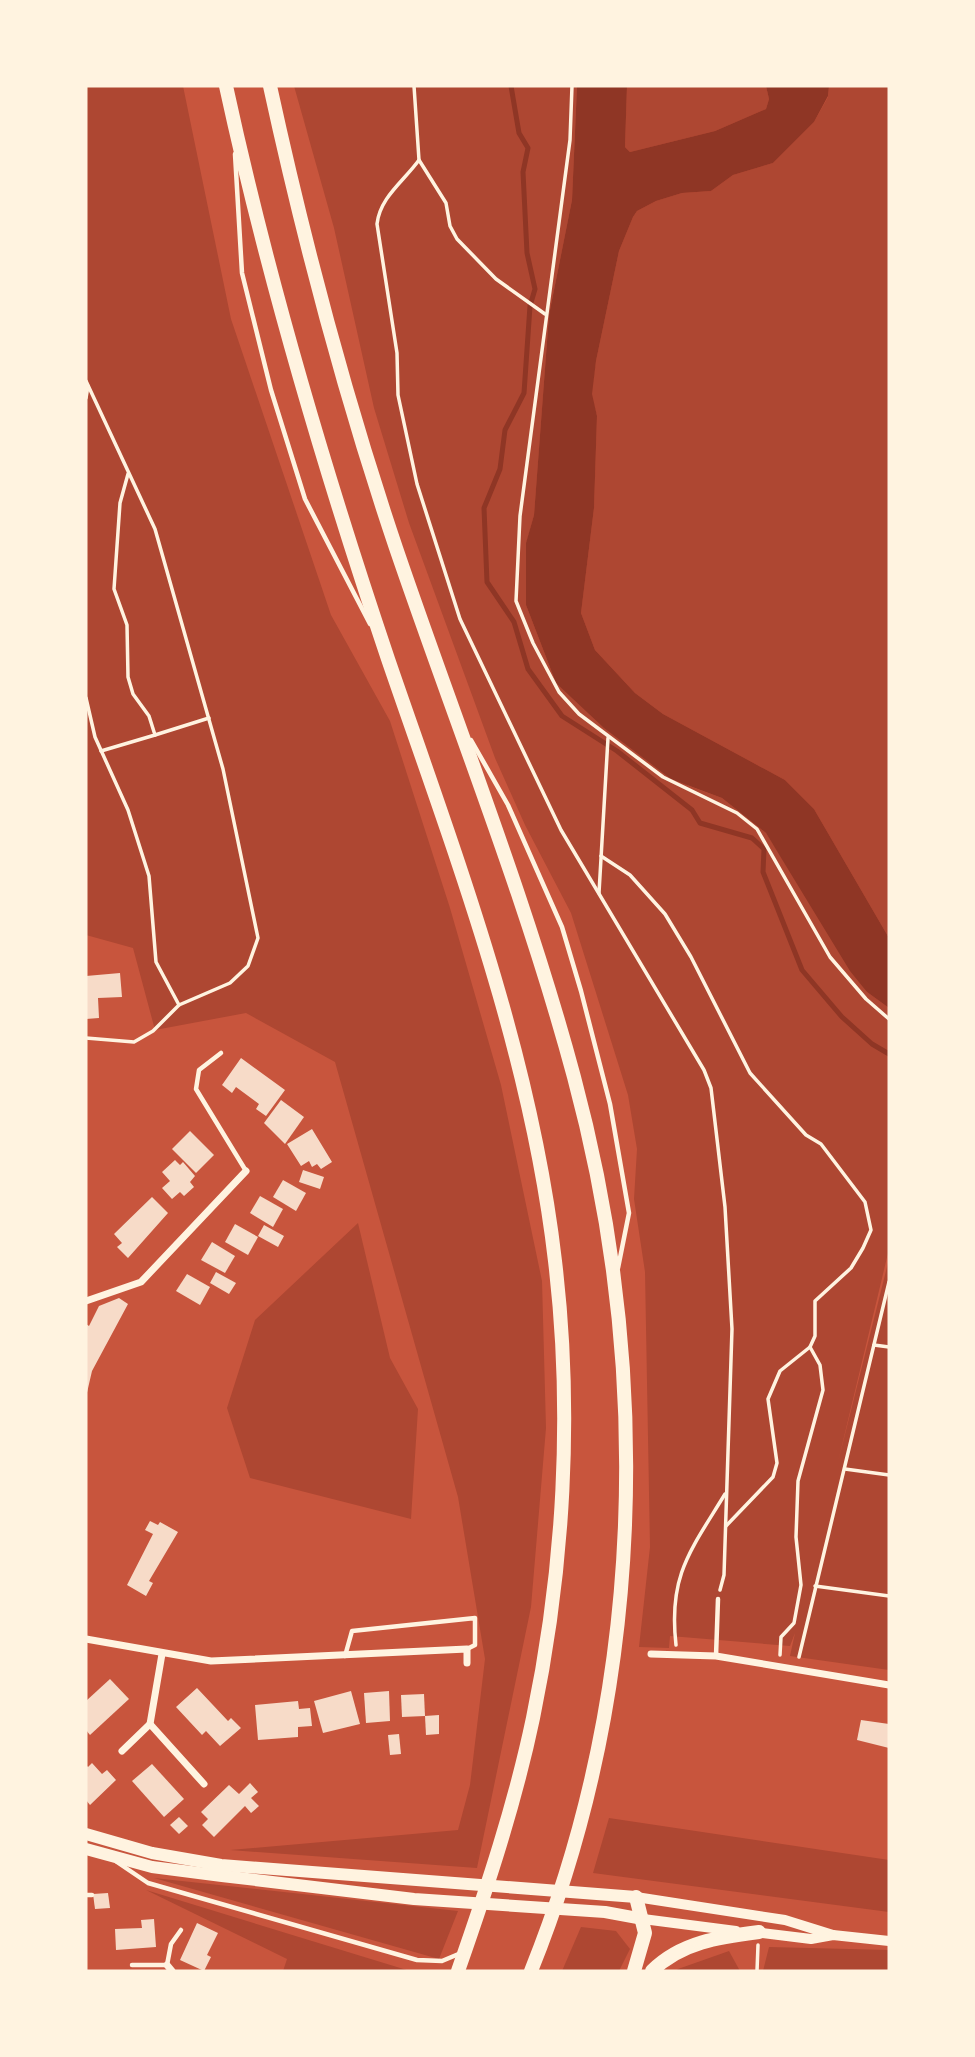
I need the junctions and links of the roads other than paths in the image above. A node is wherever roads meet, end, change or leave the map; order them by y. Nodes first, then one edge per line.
1 (226, 86) edge
2 (270, 86) edge
3 (233, 115) junction
4 (388, 659) junction
5 (451, 706) junction
6 (220, 1053) dead end
7 (246, 1171) joint
8 (615, 1282) junction
9 (86, 1301) edge
10 (718, 1599) road end
11 (86, 1639) edge
12 (467, 1649) junction
13 (162, 1654) junction
14 (651, 1654) dead end
15 (345, 1656) junction
16 (716, 1657) junction
17 (467, 1663) dead end
18 (889, 1685) edge
19 (150, 1724) junction
20 (122, 1751) dead end
21 (204, 1784) dead end
22 (86, 1837) edge
23 (86, 1849) edge
24 (112, 1858) junction
25 (636, 1897) junction
26 (643, 1919) junction
27 (180, 1930) dead end
28 (759, 1932) junction
29 (833, 1935) junction
30 (889, 1941) edge
31 (465, 1952) junction
32 (132, 1965) dead end
33 (169, 1968) edge
34 (458, 1971) edge
35 (531, 1971) edge
36 (634, 1971) edge
37 (652, 1971) edge

1 - 3 highway
2 - 5 highway
3 - 4 highway
3 - 4 lane
4 - 31 highway
5 - 8 highway
5 - 8 lane
6 - 7 lane
7 - 9 street
8 - 35 highway
10 - 16 lane
11 - 13 street
12 - 15 street
12 - 15 lane
12 - 17 street
13 - 15 street
13 - 19 street
14 - 16 street
16 - 18 street
19 - 20 street
19 - 21 street
22 - 24 lane
22 - 25 main road
23 - 24 main road
24 - 26 main road
24 - 31 lane
25 - 26 highway
25 - 29 street
26 - 28 street
26 - 36 highway
27 - 33 lane
28 - 29 street
28 - 37 highway
29 - 30 street
31 - 34 highway
32 - 33 lane

